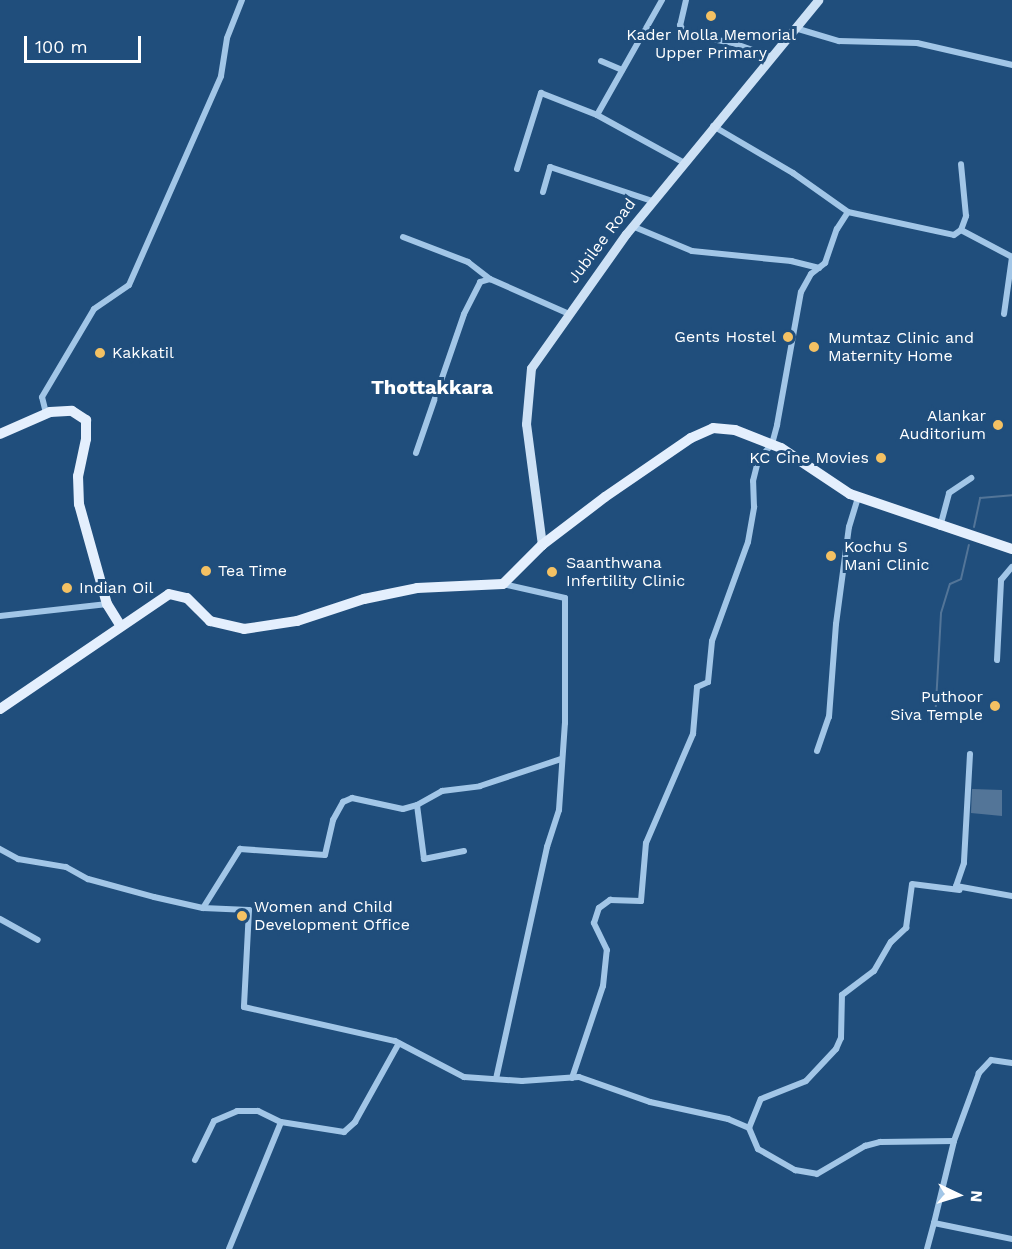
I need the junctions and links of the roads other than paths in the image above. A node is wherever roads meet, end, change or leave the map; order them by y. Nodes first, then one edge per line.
1 (242, 0) edge
2 (662, 0) edge
3 (686, 0) edge
4 (818, 0) edge
5 (795, 28) junction
6 (772, 57) junction
7 (601, 61) dead end
8 (1012, 65) edge
9 (622, 70) junction
10 (597, 115) junction
11 (713, 126) junction
12 (683, 162) junction
13 (961, 164) dead end
14 (517, 169) dead end
15 (543, 192) dead end
16 (652, 201) junction
17 (848, 212) junction
18 (632, 226) junction
19 (961, 230) junction
20 (403, 237) dead end
21 (1012, 257) edge
22 (819, 268) junction
23 (490, 279) junction
24 (567, 313) junction
25 (1004, 314) dead end
26 (46, 413) junction
27 (0, 434) edge
28 (771, 444) junction
29 (416, 453) dead end
30 (971, 478) dead end
31 (858, 498) junction
32 (940, 527) junction
33 (542, 545) junction
34 (1012, 549) edge
35 (1012, 567) edge
36 (503, 584) junction
37 (107, 604) junction
38 (0, 616) edge
39 (121, 626) junction
40 (997, 660) dead end
41 (0, 709) edge
42 (817, 751) dead end
43 (970, 754) dead end
44 (561, 759) junction
45 (417, 806) junction
46 (0, 849) edge
47 (464, 851) dead end
48 (960, 890) junction
49 (1012, 896) edge
50 (203, 908) junction
51 (0, 919) edge
52 (38, 940) dead end
53 (399, 1043) junction
54 (1012, 1063) edge
55 (572, 1078) junction
56 (496, 1079) junction
57 (281, 1122) junction
58 (749, 1128) junction
59 (954, 1141) junction
60 (195, 1160) dead end
61 (934, 1222) junction
62 (1012, 1239) edge
63 (229, 1249) edge
64 (927, 1249) edge

1 - 26 street
2 - 9 street
3 - 6 street
4 - 5 main road, Jubilee Road
5 - 6 main road, Jubilee Road
5 - 8 street
6 - 11 main road, Jubilee Road
7 - 9 street
9 - 10 street
10 - 12 street
10 - 14 street
11 - 12 main road, Jubilee Road
11 - 17 street
12 - 16 main road, Jubilee Road
13 - 19 street
15 - 16 street
16 - 18 main road, Jubilee Road
17 - 19 street
17 - 22 street
18 - 22 street
18 - 24 main road, Jubilee Road
19 - 21 street
20 - 23 street
21 - 25 street
22 - 28 street
23 - 24 street
23 - 29 street
24 - 33 main road, Jubilee Road
26 - 27 main road
26 - 37 main road
28 - 31 main road
28 - 33 main road
28 - 55 street
30 - 32 street
31 - 32 main road
31 - 42 street
32 - 34 main road
33 - 36 main road
35 - 40 street
36 - 39 main road
36 - 44 street
37 - 38 street
37 - 39 main road
39 - 41 main road
43 - 48 street
44 - 45 street
44 - 56 street
45 - 47 street
45 - 50 street
46 - 50 street
48 - 49 street
48 - 58 street
50 - 53 street
51 - 52 street
53 - 56 street
53 - 57 street
54 - 59 street
55 - 56 street
55 - 58 street
57 - 60 street
57 - 63 street
58 - 59 street
59 - 61 street
61 - 62 street
61 - 64 street

